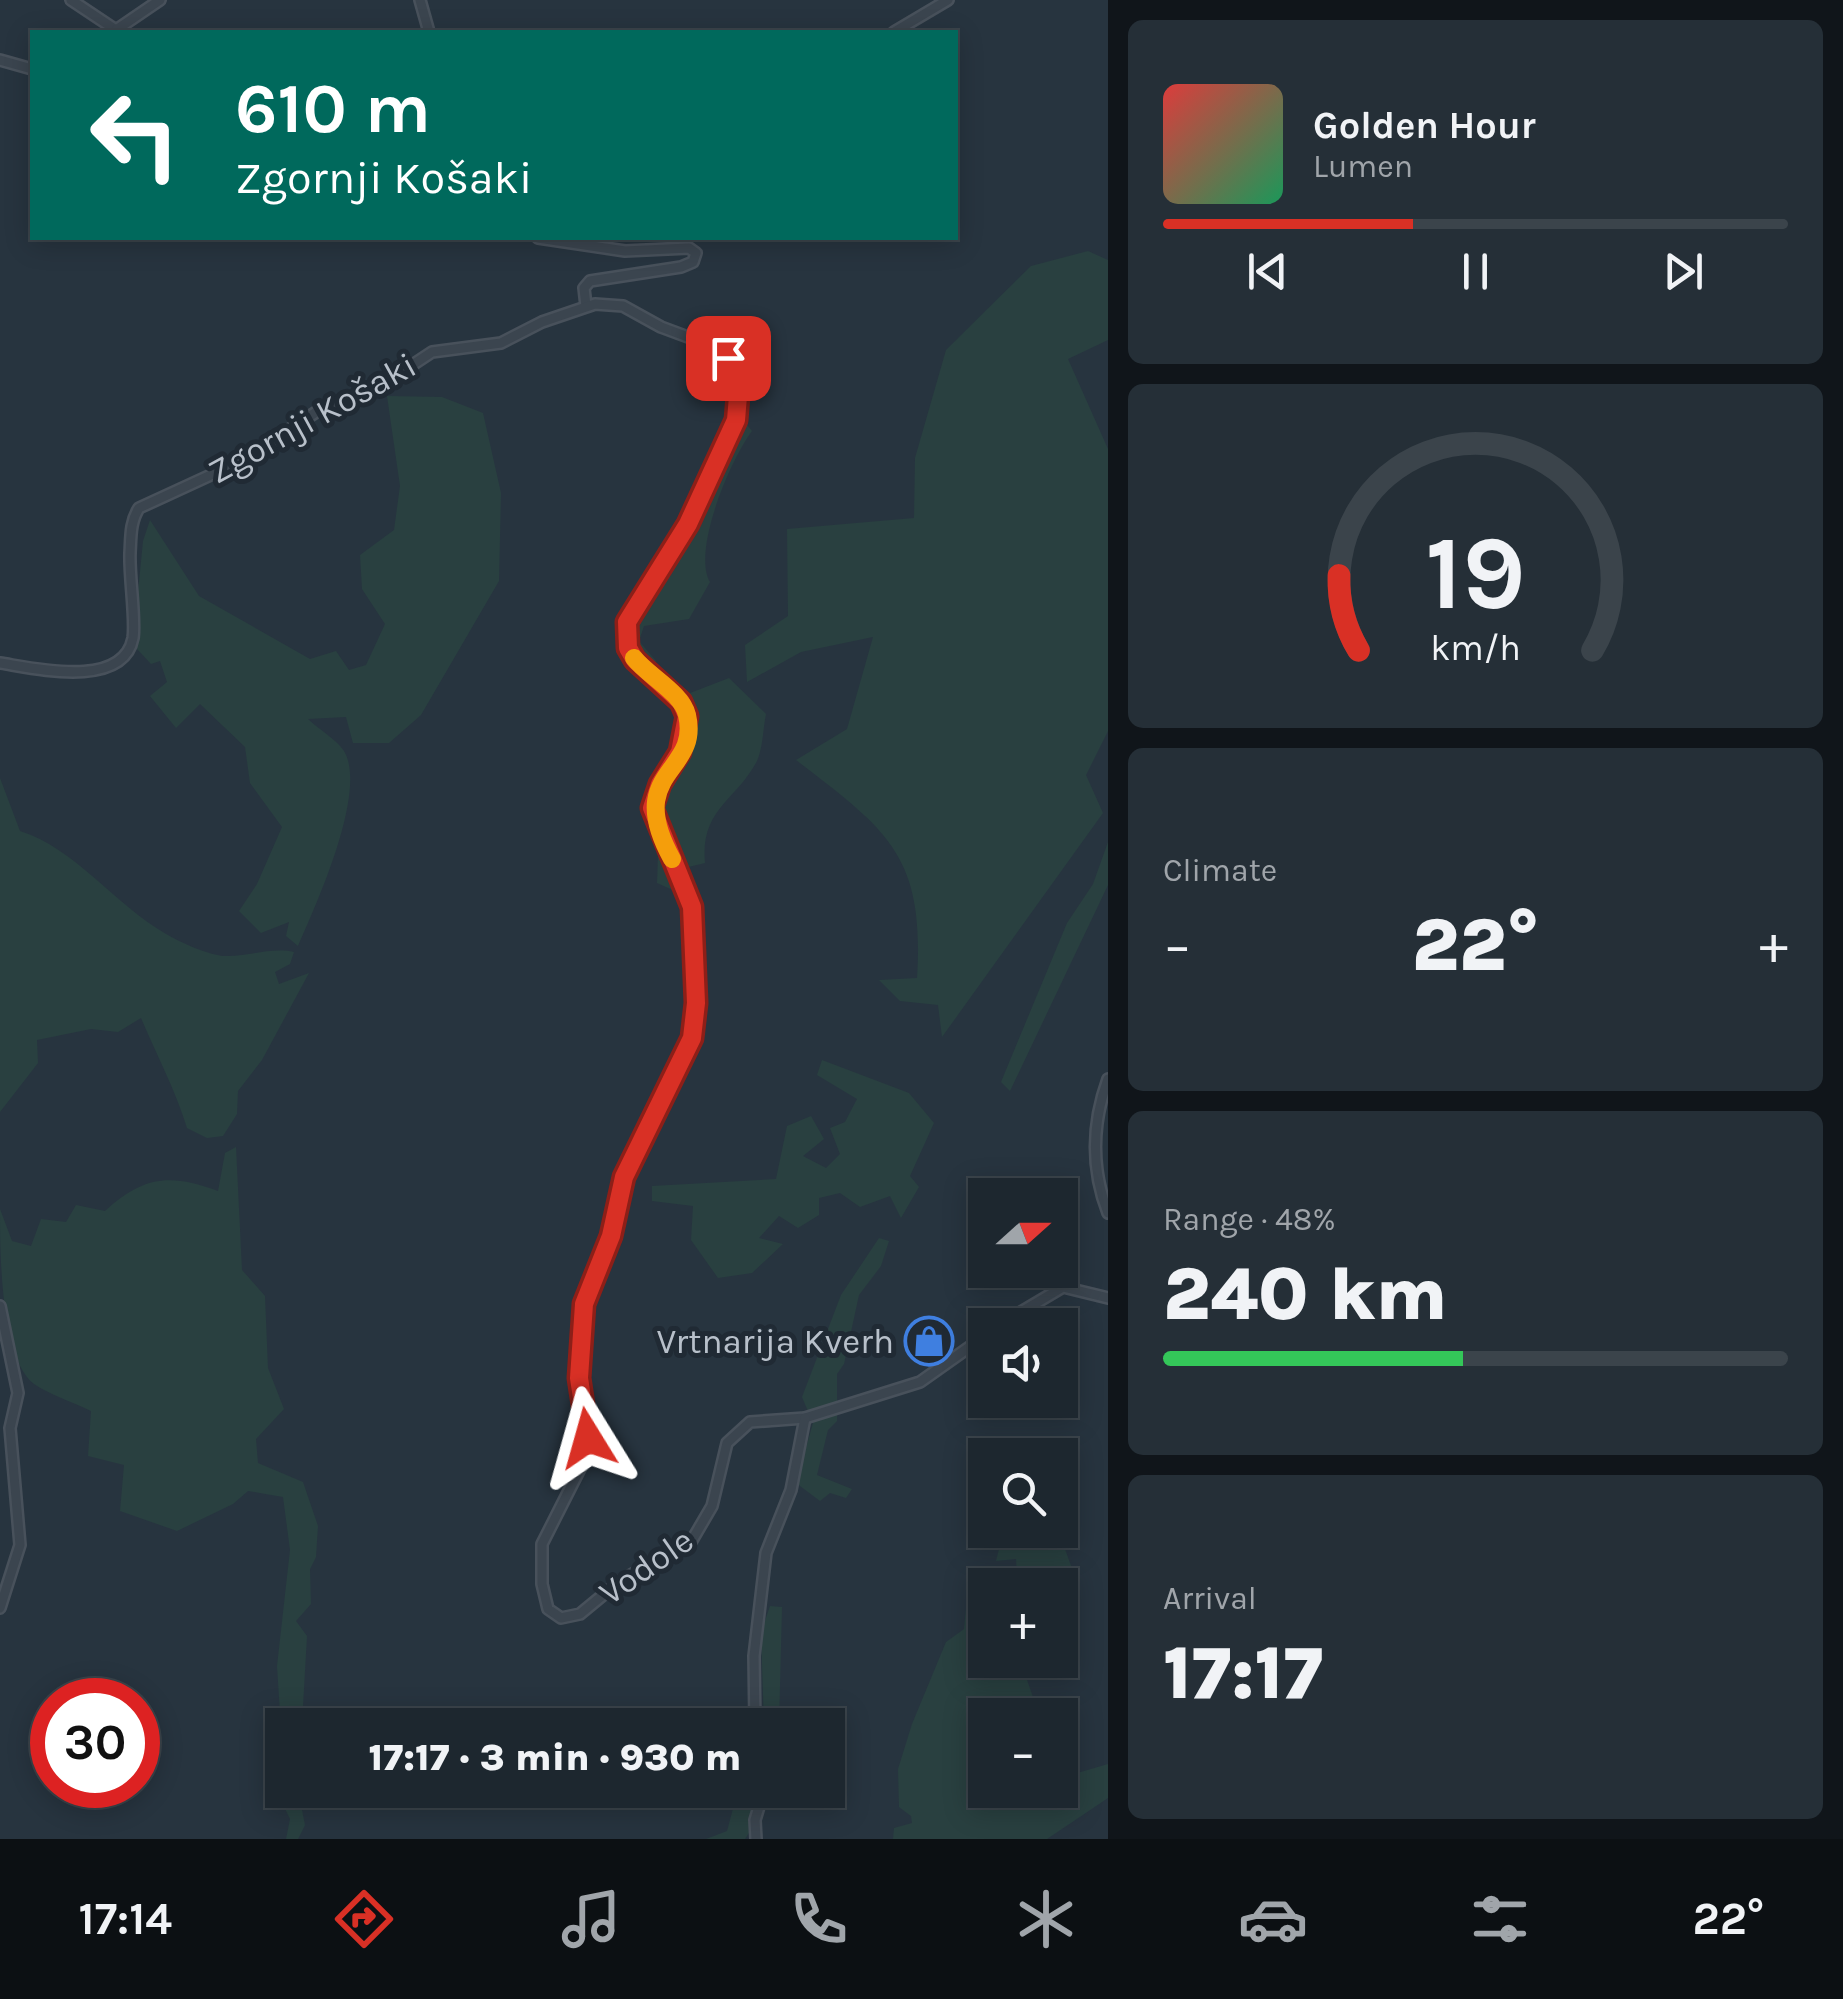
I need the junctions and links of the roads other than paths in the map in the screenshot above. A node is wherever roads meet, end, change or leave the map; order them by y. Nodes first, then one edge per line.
1 (72, 0) edge
2 (160, 0) edge
3 (420, 0) edge
4 (948, 0) edge
5 (114, 30) edge
6 (120, 30) edge
7 (428, 30) edge
8 (897, 30) edge
9 (0, 60) edge
10 (30, 68) edge
11 (547, 240) edge
12 (586, 306) junction
13 (0, 663) edge
14 (1108, 1078) edge
15 (1108, 1213) edge
16 (1108, 1298) edge
17 (0, 1306) edge
18 (1028, 1308) edge
19 (968, 1348) edge
20 (805, 1418) junction
21 (0, 1608) edge
22 (755, 1708) edge
23 (758, 1808) edge
24 (756, 1839) edge

1 - 5 street
2 - 6 street
3 - 7 street
4 - 8 street
9 - 10 street
11 - 12 street
12 - 13 street, Zgornji Košaki
12 - 20 street, Vodole
14 - 15 street
16 - 18 street
17 - 21 street
19 - 20 street
20 - 22 street
23 - 24 street

